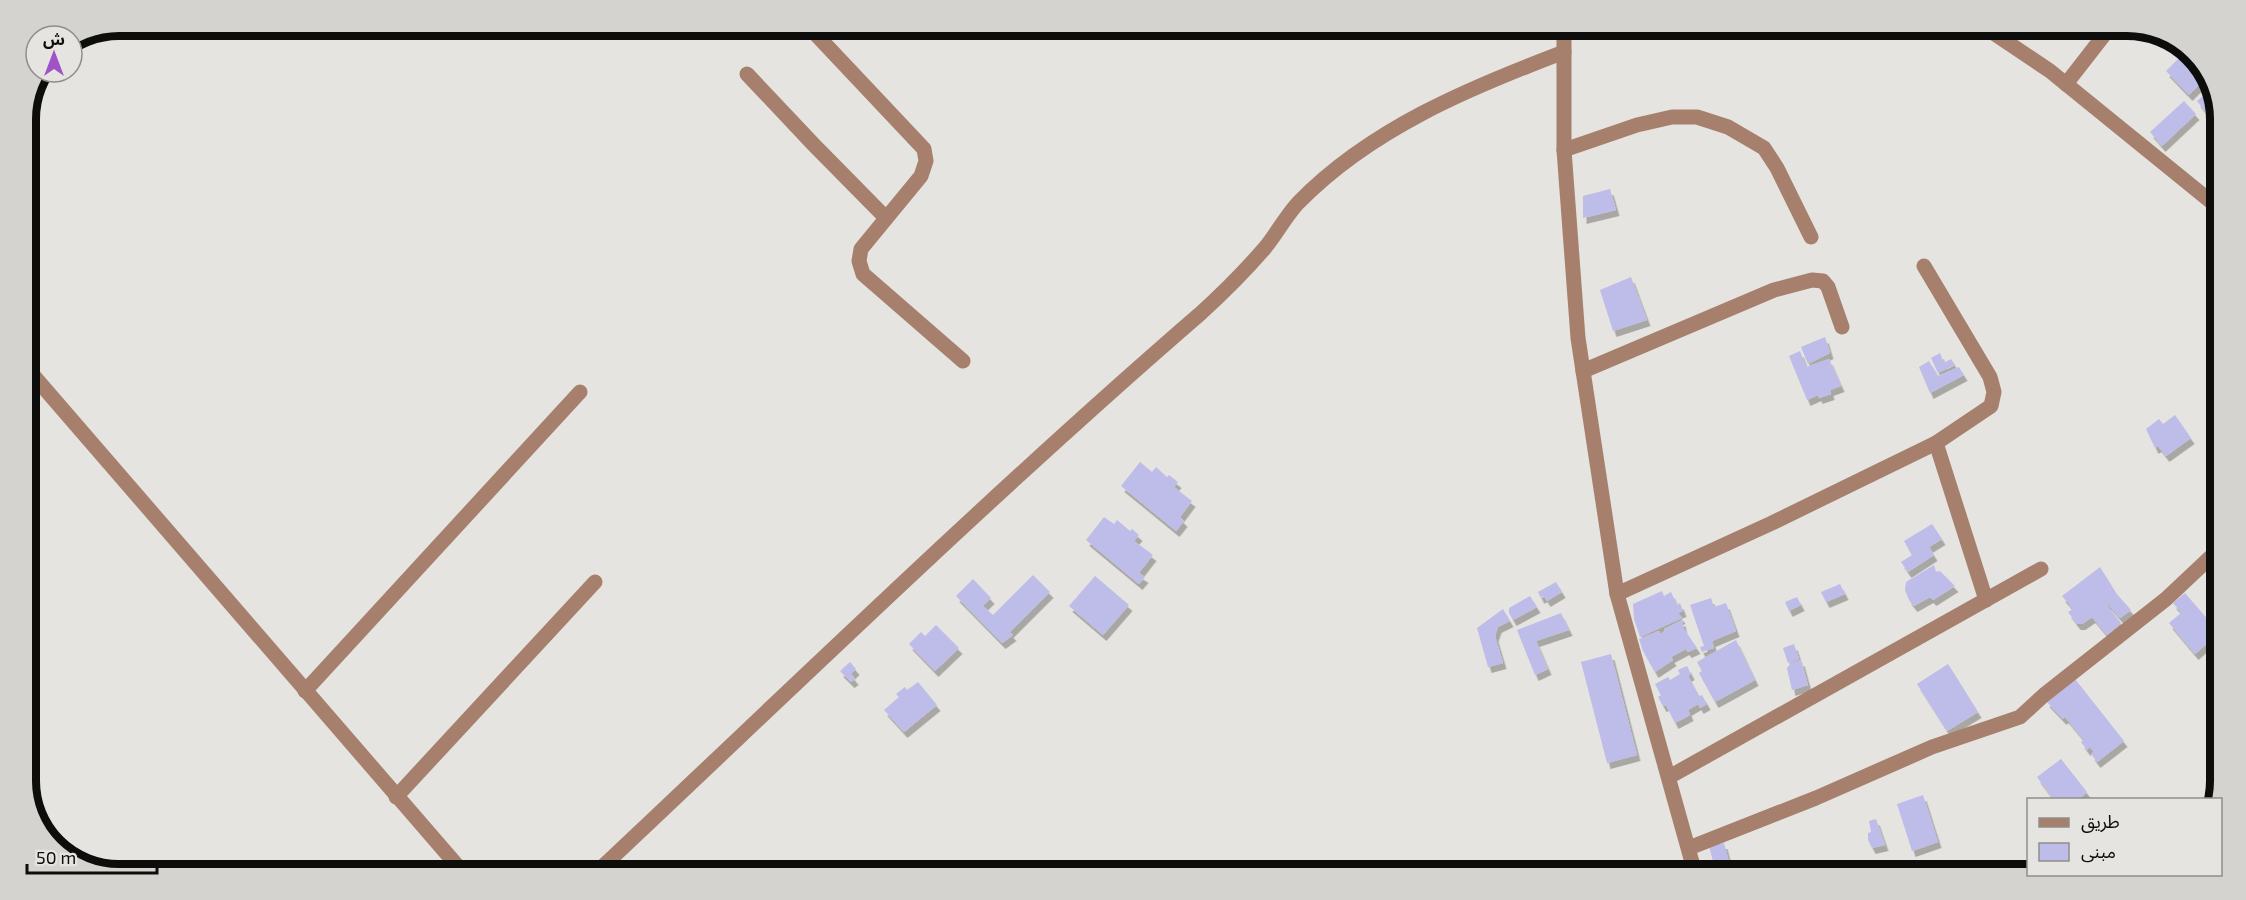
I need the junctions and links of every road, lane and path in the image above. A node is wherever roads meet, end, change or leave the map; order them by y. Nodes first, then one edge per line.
1 (817, 36) edge
2 (1564, 36) edge
3 (1998, 36) edge
4 (2103, 36) edge
5 (1564, 52) junction
6 (747, 74) dead end
7 (2066, 84) junction
8 (1564, 150) junction
9 (2210, 201) edge
10 (886, 218) junction
11 (1811, 237) dead end
12 (1924, 266) dead end
13 (1842, 327) dead end
14 (963, 361) dead end
15 (1583, 371) junction
16 (36, 379) edge
17 (580, 392) dead end
18 (1936, 443) junction
19 (2210, 558) edge
20 (2042, 569) dead end
21 (595, 582) dead end
22 (1617, 594) junction
23 (1986, 600) junction
24 (305, 691) junction
25 (1669, 777) junction
26 (396, 797) junction
27 (1689, 849) junction
28 (456, 864) edge
29 (605, 864) edge
30 (1693, 864) edge

1 - 10 street
2 - 5 street
3 - 7 street
4 - 7 street
5 - 8 street
5 - 29 street
6 - 10 street
7 - 9 street
8 - 11 street
8 - 15 street
10 - 14 street
12 - 18 street
13 - 15 street
15 - 22 street
16 - 24 street
17 - 24 street
18 - 22 street
18 - 23 street
19 - 27 street
20 - 23 street
21 - 26 street
22 - 25 street
23 - 25 street
24 - 26 street
25 - 27 street
26 - 28 street
27 - 30 street

